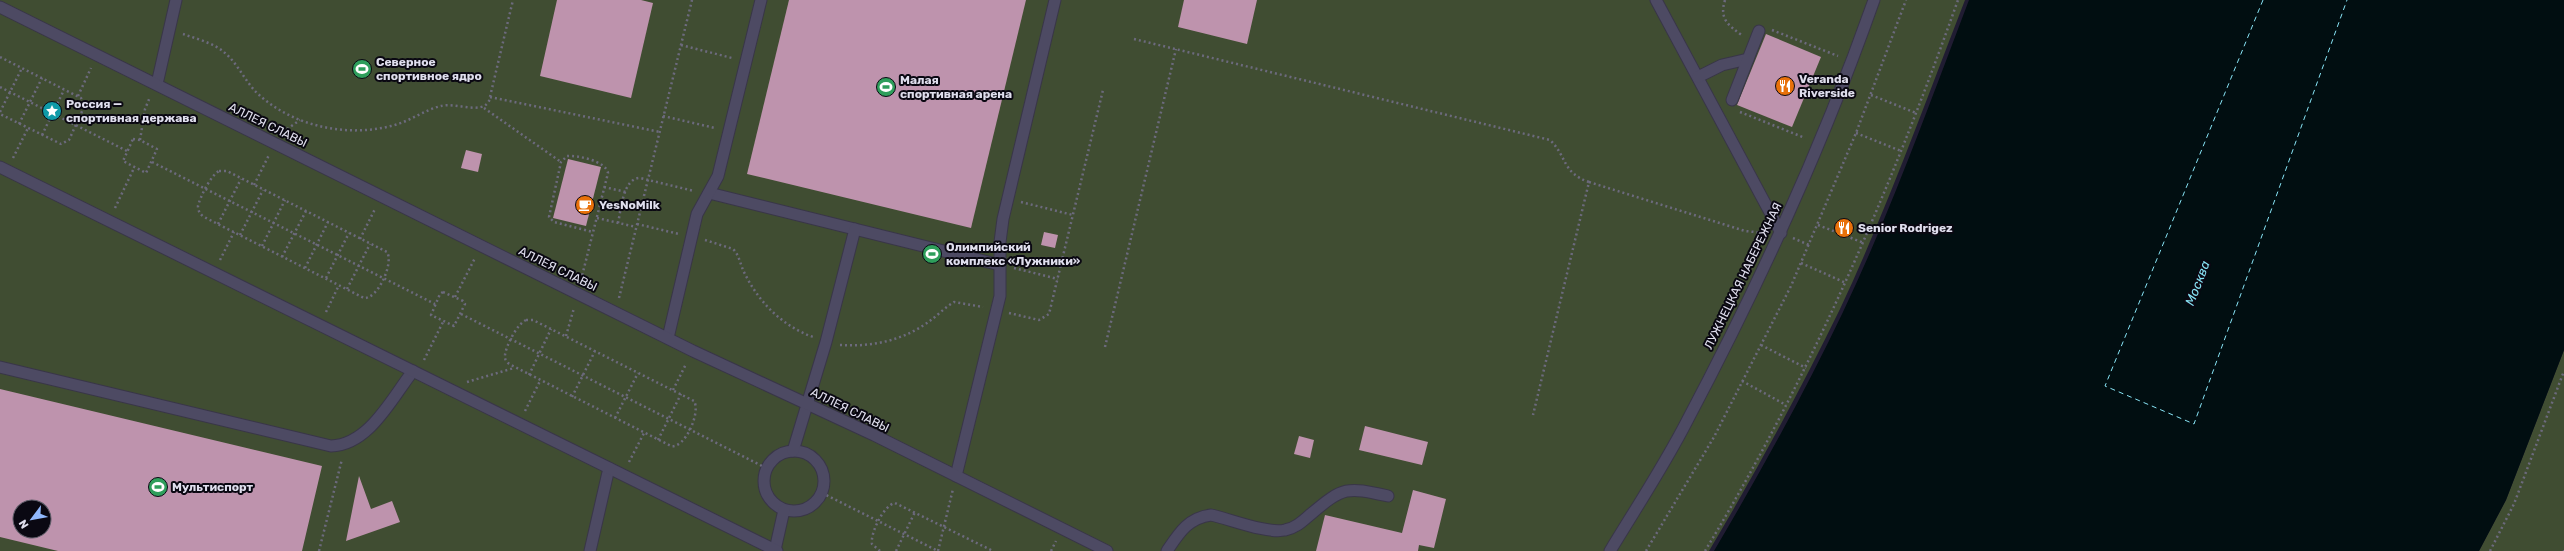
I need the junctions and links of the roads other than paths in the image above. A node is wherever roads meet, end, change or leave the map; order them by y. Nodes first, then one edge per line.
1 (176, 0) edge
2 (761, 0) edge
3 (1055, 0) edge
4 (1656, 0) edge
5 (1874, 0) edge
6 (0, 7) edge
7 (1759, 31) road end
8 (1748, 59) junction
9 (1698, 77) junction
10 (157, 84) junction
11 (1732, 100) road end
12 (3, 168) edge
13 (709, 194) junction
14 (855, 229) junction
15 (1781, 233) junction
16 (1000, 265) junction
17 (668, 338) junction
18 (0, 367) edge
19 (415, 372) junction
20 (807, 404) junction
21 (794, 451) junction
22 (609, 468) junction
23 (956, 476) junction
24 (1388, 496) dead end
25 (784, 510) junction
26 (590, 551) edge
27 (776, 551) edge
28 (1107, 551) edge
29 (1168, 551) edge
30 (1610, 551) edge

1 - 10 street
2 - 13 street
3 - 16 street
4 - 9 street
5 - 15 street, ЛУЖНЕЦКАЯ НАБЕРЕЖНАЯ
6 - 10 street, АЛЛЕЯ СЛАВЫ
7 - 8 street
8 - 9 street
8 - 11 street
9 - 15 street
10 - 17 street, АЛЛЕЯ СЛАВЫ
12 - 19 street
13 - 14 street
13 - 17 street
14 - 16 street
14 - 20 street
15 - 30 street, ЛУЖНЕЦКАЯ НАБЕРЕЖНАЯ
16 - 23 street
17 - 20 street, АЛЛЕЯ СЛАВЫ
18 - 19 street
19 - 22 street
20 - 21 street
20 - 23 street, АЛЛЕЯ СЛАВЫ
21 - 25 street
21 - 25 street
22 - 26 street
22 - 27 street
23 - 28 street, АЛЛЕЯ СЛАВЫ
24 - 29 street
25 - 27 street

